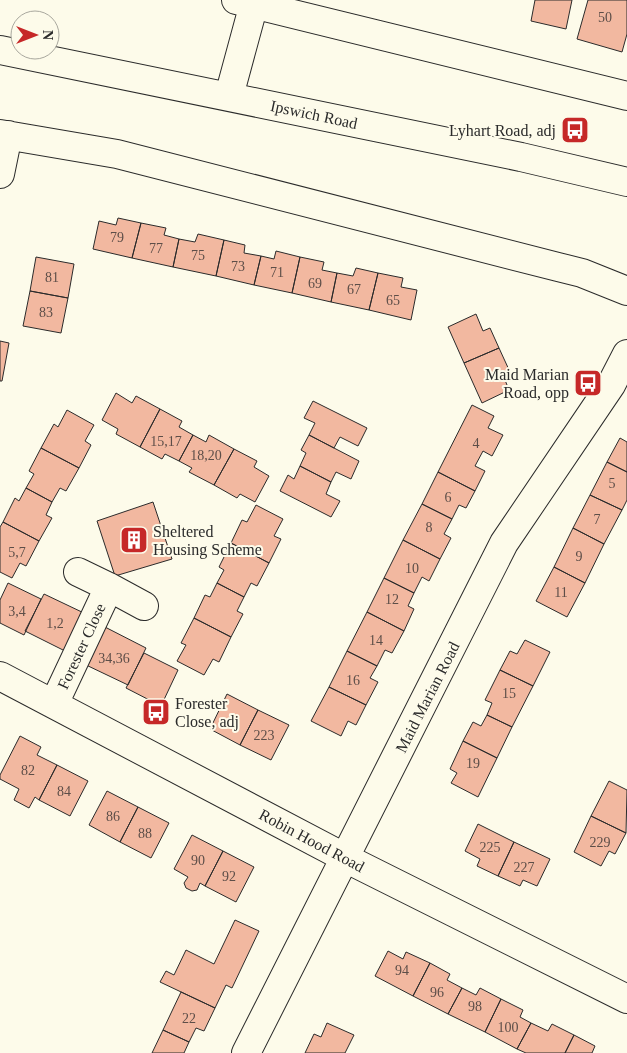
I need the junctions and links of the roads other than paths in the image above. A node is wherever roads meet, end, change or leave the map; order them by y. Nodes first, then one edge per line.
1 (248, 1) edge
2 (0, 50) edge
3 (229, 96) junction
4 (627, 96) edge
5 (4, 134) edge
6 (0, 174) edge
7 (627, 182) edge
8 (627, 291) edge
9 (627, 354) edge
10 (619, 388) edge
11 (78, 572) dead end
12 (109, 588) junction
13 (144, 606) dead end
14 (0, 676) edge
15 (54, 704) junction
16 (346, 858) junction
17 (627, 999) edge
18 (246, 1053) edge

1 - 3 main road
1 - 4 main road
2 - 3 main road, Ipswich Road
3 - 7 main road, Ipswich Road
5 - 6 main road
5 - 8 main road
9 - 10 main road, Maid Marian Road
10 - 16 main road, Maid Marian Road
11 - 12 main road, Forester Close
12 - 13 main road, Forester Close
12 - 15 main road, Forester Close
14 - 15 main road, Robin Hood Road
15 - 16 main road, Robin Hood Road
16 - 17 main road, Robin Hood Road
16 - 18 main road, Maid Marian Road

